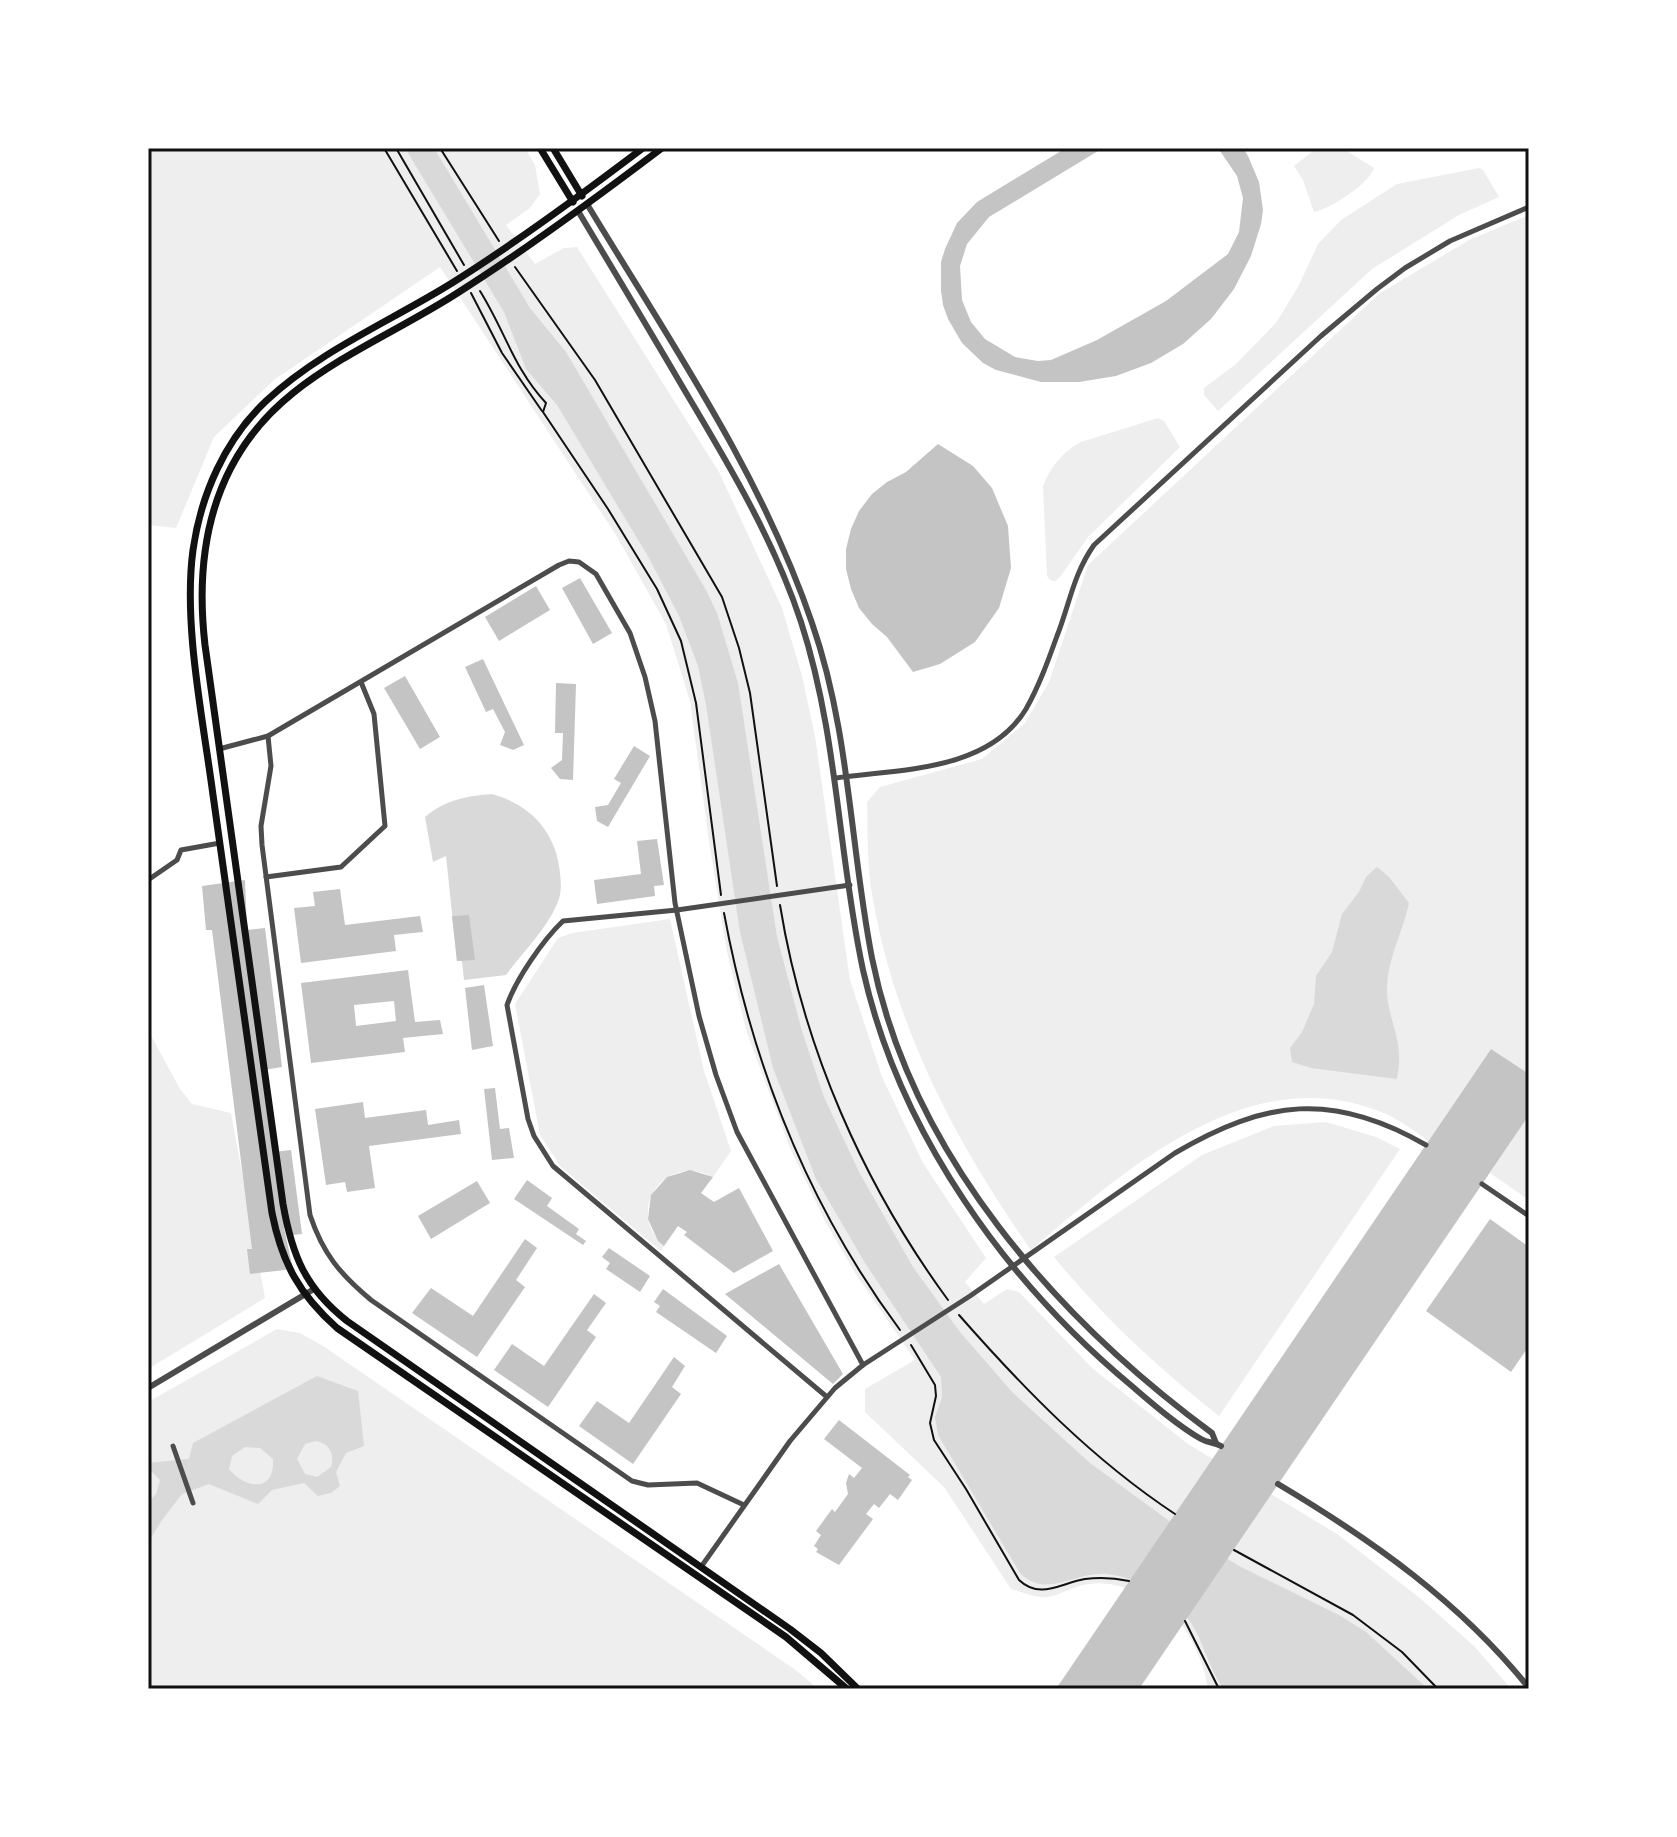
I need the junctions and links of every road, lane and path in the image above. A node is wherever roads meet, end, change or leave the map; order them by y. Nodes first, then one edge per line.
1 (396, 148) edge
2 (440, 148) edge
3 (540, 148) edge
4 (553, 148) edge
5 (643, 148) edge
6 (662, 148) edge
7 (581, 195) junction
8 (573, 201) junction
9 (587, 204) junction
10 (1529, 207) edge
11 (578, 211) junction
12 (505, 251) dead end
13 (513, 263) dead end
14 (469, 273) dead end
15 (476, 284) dead end
16 (360, 681) junction
17 (268, 736) junction
18 (219, 749) junction
19 (847, 777) junction
20 (836, 778) junction
21 (220, 843) junction
22 (266, 877) junction
23 (148, 880) edge
24 (850, 885) junction
25 (778, 892) dead end
26 (722, 900) dead end
27 (780, 905) dead end
28 (677, 910) junction
29 (724, 914) dead end
30 (1426, 1145) dead end
31 (1482, 1184) dead end
32 (1529, 1216) edge
33 (1023, 1259) junction
34 (1013, 1266) junction
35 (314, 1289) junction
36 (304, 1295) junction
37 (951, 1304) dead end
38 (958, 1313) dead end
39 (863, 1365) junction
40 (148, 1388) edge
41 (827, 1397) junction
42 (173, 1446) dead end
43 (1278, 1484) dead end
44 (193, 1503) dead end
45 (744, 1505) junction
46 (1175, 1514) dead end
47 (1234, 1550) dead end
48 (701, 1567) junction
49 (1129, 1581) dead end
50 (1185, 1621) dead end
51 (1529, 1688) edge
52 (847, 1689) edge
53 (858, 1689) edge
54 (1219, 1689) edge
55 (1438, 1689) edge

1 - 14 path
2 - 12 path
3 - 8 main road
4 - 7 main road
5 - 7 main road
6 - 9 main road
7 - 8 main road
7 - 9 main road
8 - 11 main road
8 - 21 main road
9 - 11 main road
9 - 19 street
10 - 19 street
11 - 18 main road
11 - 20 street
13 - 25 path
15 - 26 path
16 - 17 street
16 - 22 street
16 - 28 street
17 - 18 street
17 - 22 street
18 - 35 main road
19 - 20 street
19 - 33 street
20 - 24 street
21 - 23 street
21 - 36 main road
22 - 45 street
24 - 28 street
24 - 34 street
27 - 37 path
28 - 39 street
28 - 41 street
29 - 49 path
30 - 33 street
31 - 32 street
33 - 34 street
33 - 34 street
34 - 39 street
35 - 36 street
35 - 48 main road
36 - 40 street
36 - 52 main road
38 - 46 path
39 - 41 street
41 - 45 street
42 - 44 street
43 - 51 street
45 - 48 street
47 - 55 path
48 - 53 main road
50 - 54 path

